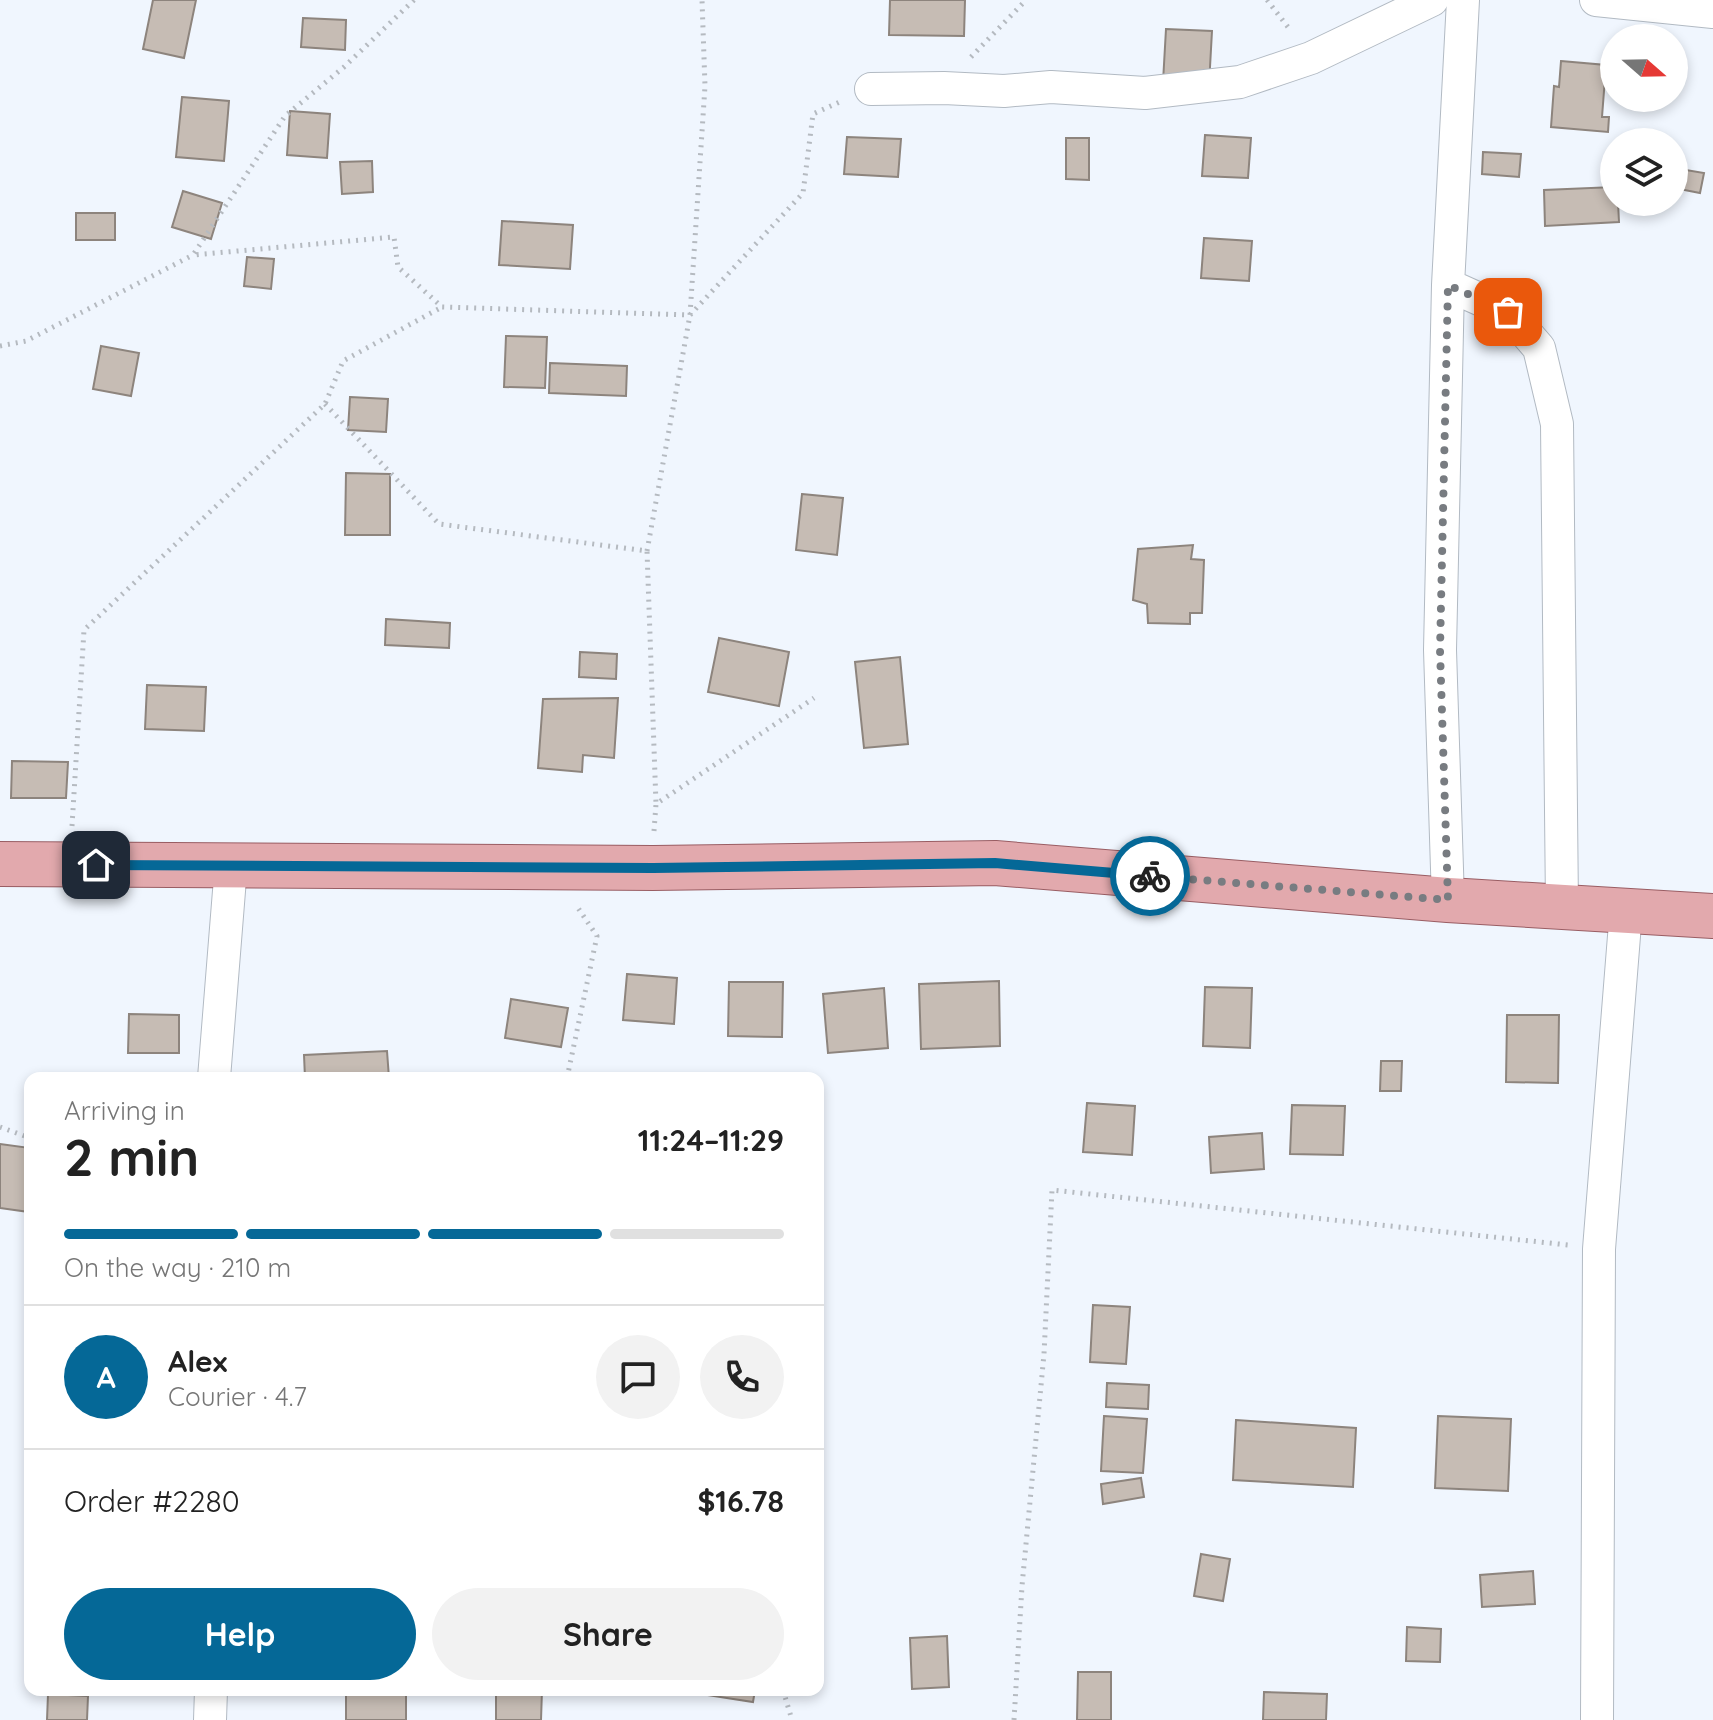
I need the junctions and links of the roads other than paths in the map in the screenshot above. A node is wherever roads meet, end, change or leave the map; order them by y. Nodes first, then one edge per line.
1 (1432, 0) edge
2 (1463, 0) edge
3 (1596, 0) edge
4 (1713, 12) edge
5 (871, 89) road end
6 (1448, 285) junction
7 (0, 864) edge
8 (231, 866) junction
9 (1448, 900) junction
10 (1562, 907) junction
11 (1626, 911) junction
12 (1713, 916) edge
13 (214, 1072) edge
14 (211, 1696) edge
15 (210, 1720) edge
16 (1597, 1720) edge

1 - 5 street
2 - 6 street
3 - 4 street
6 - 9 street
6 - 10 street
7 - 8 main road
8 - 9 main road
8 - 13 street
9 - 10 main road
10 - 11 main road
11 - 12 main road
11 - 16 street
14 - 15 street

